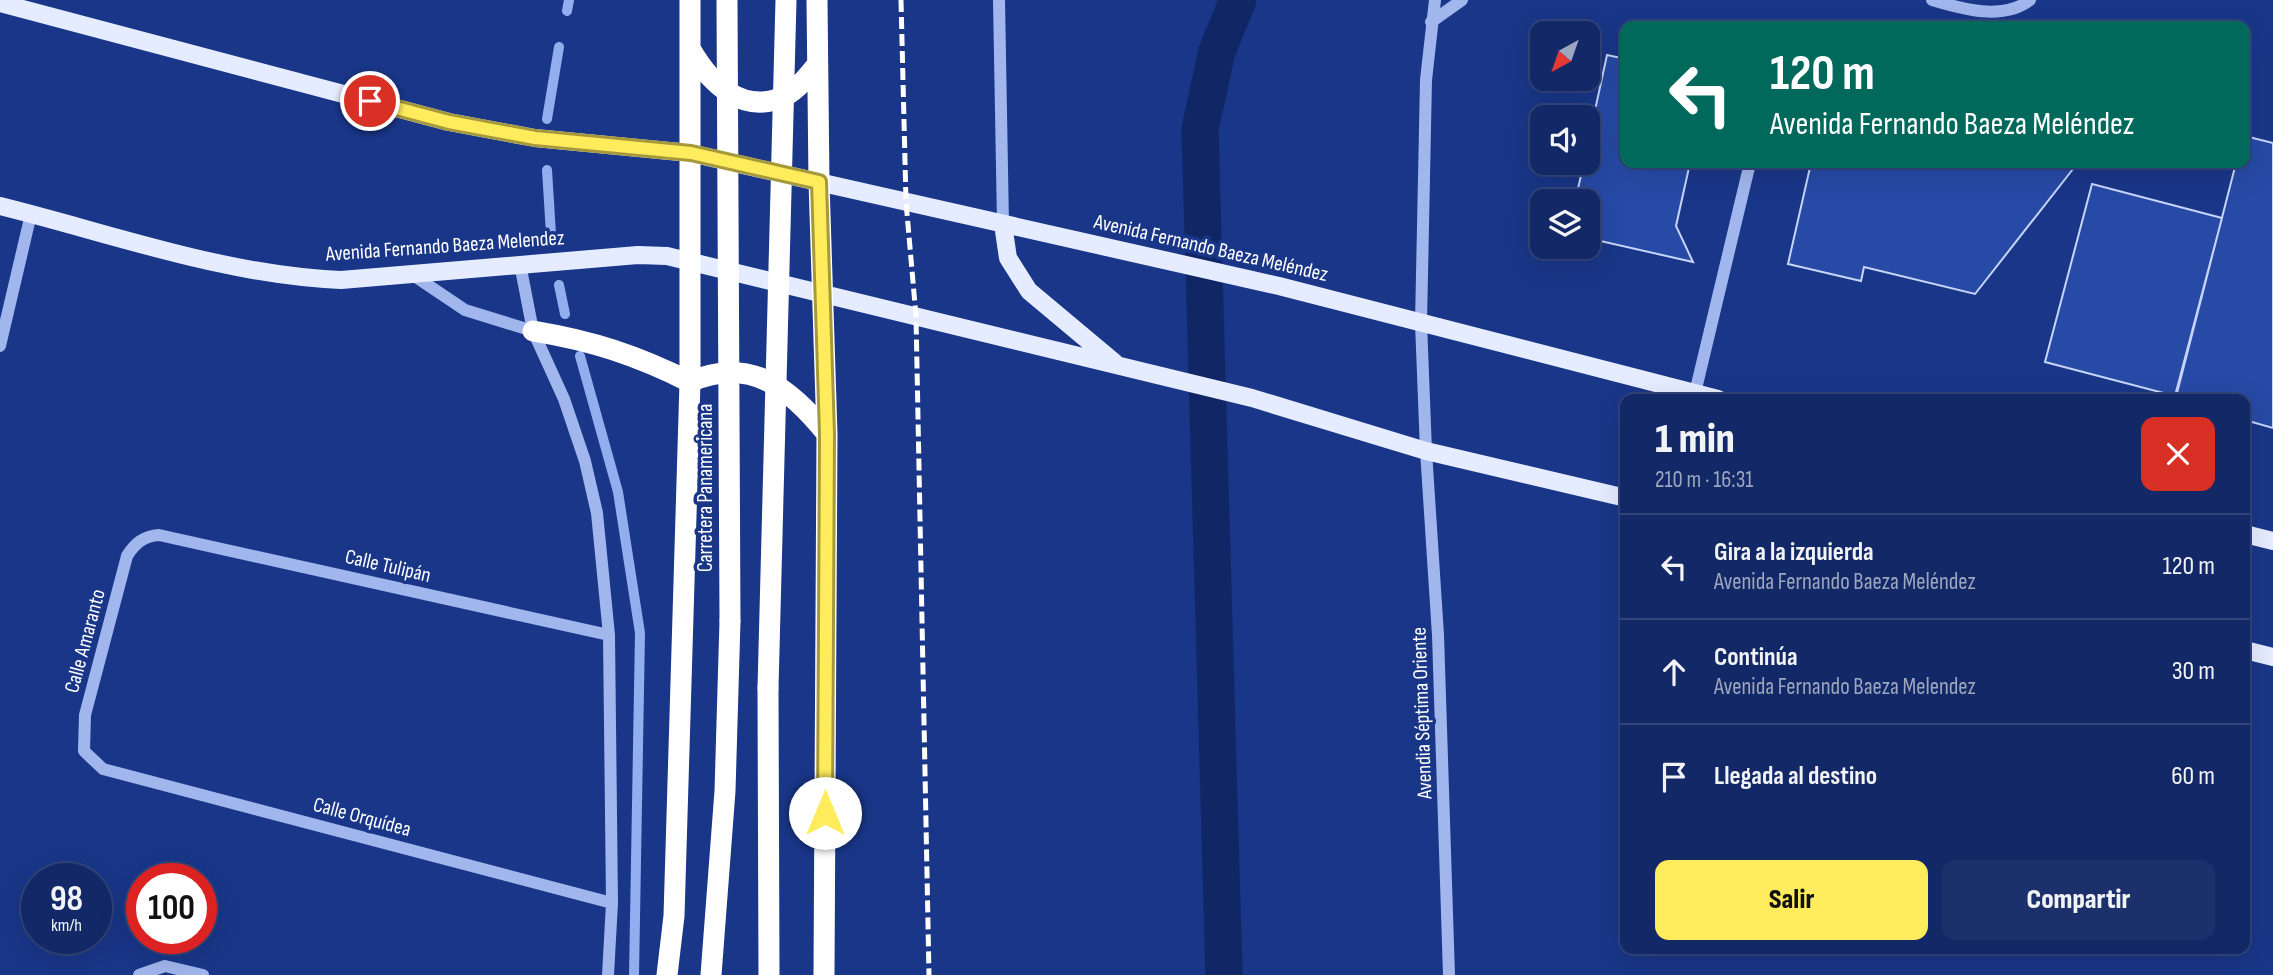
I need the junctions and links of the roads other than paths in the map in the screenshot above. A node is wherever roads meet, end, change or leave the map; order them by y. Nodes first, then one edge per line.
1 (690, 0) edge
2 (727, 0) edge
3 (786, 0) edge
4 (817, 0) edge
5 (999, 0) edge
6 (1435, 0) edge
7 (1462, 0) edge
8 (1932, 0) edge
9 (2030, 0) edge
10 (0, 3) edge
11 (1431, 22) junction
12 (690, 48) junction
13 (817, 65) junction
14 (691, 153) junction
15 (1749, 168) edge
16 (819, 182) junction
17 (0, 206) edge
18 (31, 214) junction
19 (1003, 224) junction
20 (692, 261) junction
21 (520, 264) junction
22 (410, 273) junction
23 (823, 292) junction
24 (1421, 323) junction
25 (533, 331) junction
26 (0, 345) edge
27 (1118, 365) junction
28 (690, 382) junction
29 (1695, 393) junction
30 (1699, 394) edge
31 (827, 434) junction
32 (1426, 451) junction
33 (1620, 497) edge
34 (159, 535) joint
35 (2250, 535) edge
36 (2273, 541) edge
37 (609, 635) junction
38 (2250, 651) edge
39 (2273, 657) edge
40 (103, 769) joint
41 (612, 903) junction
42 (139, 975) edge
43 (203, 975) edge
44 (608, 975) edge
45 (667, 975) edge
46 (711, 975) edge
47 (769, 975) edge
48 (824, 975) edge
49 (1448, 975) edge

1 - 12 highway
2 - 46 highway, Carretera Panamericana, bridge
3 - 47 highway, bridge
4 - 13 highway
5 - 19 street
6 - 11 street, Avendia Séptima Oriente
7 - 11 street
8 - 9 street
10 - 14 main road
11 - 24 street, Avendia Séptima Oriente
12 - 13 highway
12 - 14 highway
13 - 16 highway
14 - 16 main road, Avenida Fernando Baeza Meléndez
14 - 20 highway
15 - 29 street
16 - 19 main road, Avenida Fernando Baeza Meléndez
16 - 23 highway
17 - 18 main road, Avenida Fernando Baeza Melendez
18 - 22 main road, Avenida Fernando Baeza Melendez
18 - 26 street
19 - 24 main road, Avenida Fernando Baeza Meléndez
19 - 27 main road
20 - 21 main road, Avenida Fernando Baeza Melendez
20 - 23 main road
20 - 28 highway
21 - 22 main road, Avenida Fernando Baeza Melendez
21 - 25 street
22 - 25 street
23 - 27 main road
23 - 31 highway
24 - 29 main road, Avenida Fernando Baeza Meléndez
24 - 32 street, Avendia Séptima Oriente
25 - 28 highway
25 - 37 street
27 - 32 main road
28 - 31 highway
28 - 45 highway
29 - 30 main road, Avenida Fernando Baeza Meléndez
31 - 48 highway
32 - 33 main road
32 - 49 street, Avendia Séptima Oriente
34 - 37 street, Calle Tulipán
34 - 40 street, Calle Amaranto
35 - 36 main road
37 - 41 street
38 - 39 main road
40 - 41 street, Calle Orquídea
41 - 44 street
42 - 43 street

